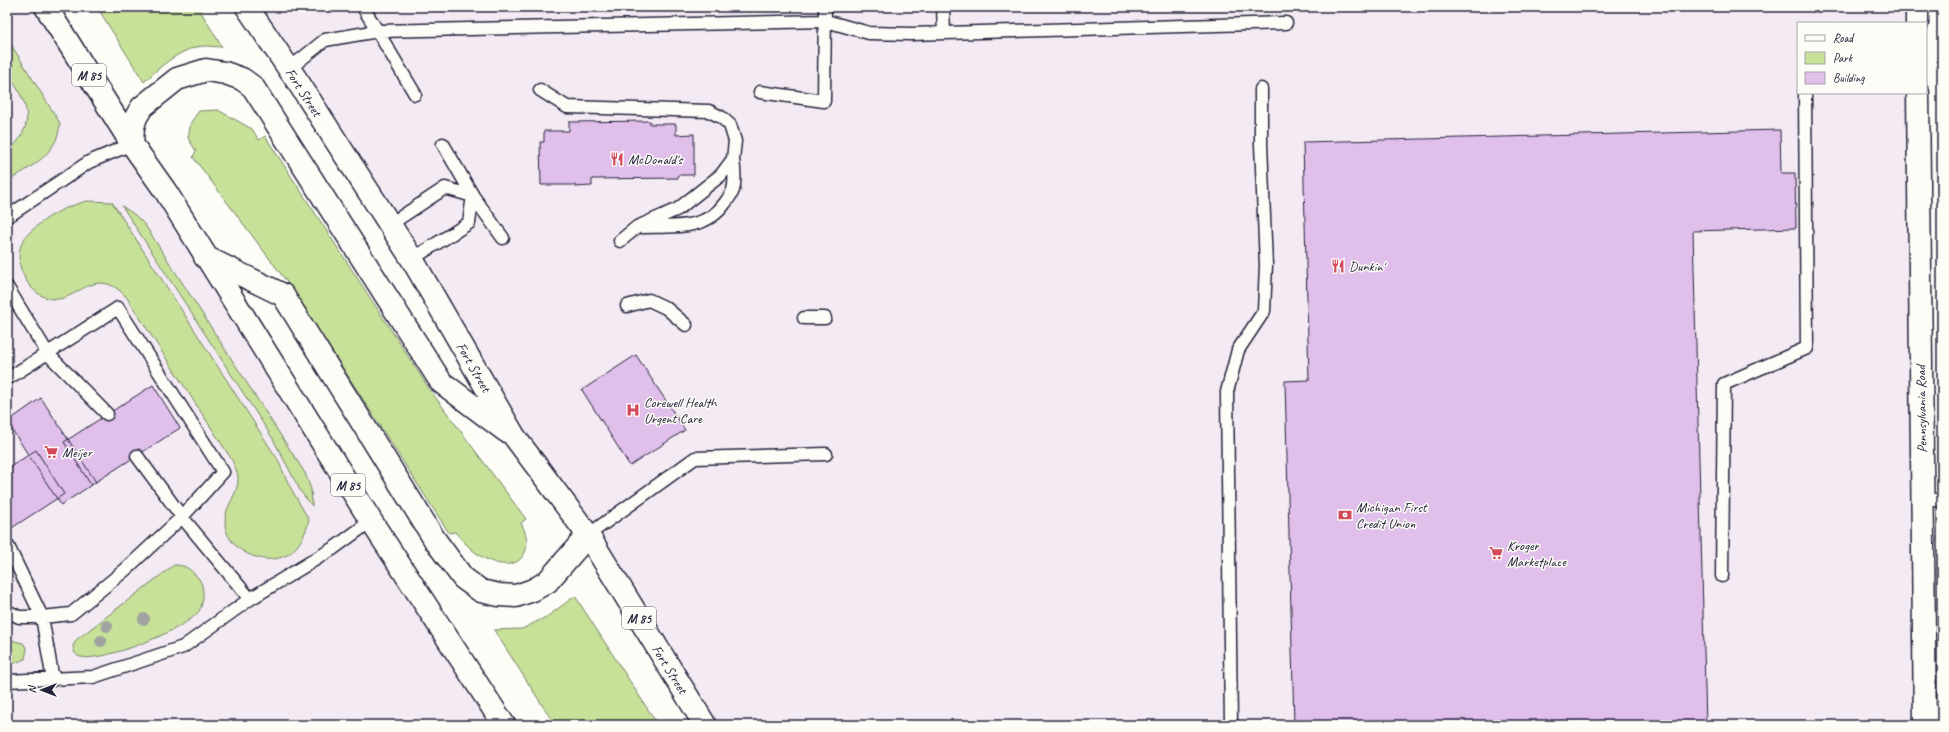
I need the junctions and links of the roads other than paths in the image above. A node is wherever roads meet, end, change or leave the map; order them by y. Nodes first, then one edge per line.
1 (46, 7) edge
2 (363, 7) edge
3 (826, 7) edge
4 (943, 7) edge
5 (1917, 7) edge
6 (252, 9) edge
7 (826, 21) junction
8 (1917, 22) edge
9 (1286, 23) dead end
10 (378, 32) junction
11 (944, 32) junction
12 (290, 69) junction
13 (1261, 89) dead end
14 (540, 90) dead end
15 (760, 92) dead end
16 (416, 94) dead end
17 (1805, 94) edge
18 (1918, 94) edge
19 (132, 144) junction
20 (443, 144) dead end
21 (734, 159) junction
22 (474, 196) junction
23 (7, 217) edge
24 (389, 224) junction
25 (637, 227) junction
26 (503, 238) dead end
27 (620, 241) dead end
28 (205, 257) junction
29 (412, 259) junction
30 (7, 287) edge
31 (628, 306) dead end
32 (804, 318) dead end
33 (825, 318) dead end
34 (686, 325) dead end
35 (48, 354) junction
36 (7, 379) edge
37 (107, 414) dead end
38 (514, 436) junction
39 (826, 454) dead end
40 (137, 456) dead end
41 (1932, 500) edge
42 (182, 517) junction
43 (371, 522) junction
44 (588, 535) junction
45 (7, 544) edge
46 (1722, 576) dead end
47 (250, 599) junction
48 (7, 612) edge
49 (42, 617) junction
50 (53, 680) junction
51 (7, 681) edge
52 (504, 725) edge
53 (705, 725) edge
54 (1231, 725) edge
55 (1925, 725) edge

1 - 19 main road, M 85
2 - 10 lane
3 - 7 lane
4 - 11 lane
5 - 8 main road
6 - 12 main road, Fort Street / M 85
7 - 10 lane
7 - 11 lane
7 - 15 lane
9 - 11 lane
10 - 12 lane
10 - 16 lane
12 - 24 main road, Fort Street / M 85
13 - 54 lane
14 - 21 lane
17 - 46 lane
18 - 41 main road, Pennsylvania Road
19 - 23 lane
19 - 28 main road, M 85
19 - 38 main road
20 - 22 lane
21 - 25 lane
21 - 25 lane
22 - 24 lane
22 - 26 lane
22 - 29 lane
24 - 29 main road, Fort Street / M 85
25 - 27 lane
28 - 43 main road, M 85
28 - 44 main road
29 - 38 main road, Fort Street / M 85
30 - 35 lane
31 - 34 lane
32 - 33 lane
35 - 36 lane
35 - 37 lane
35 - 42 lane
38 - 44 main road, Fort Street / M 85
39 - 44 lane
40 - 42 lane
41 - 55 main road, Pennsylvania Road
42 - 47 lane
42 - 49 lane
43 - 47 lane
43 - 52 main road, M 85
44 - 53 main road, Fort Street / M 85
45 - 49 lane
47 - 50 lane
48 - 49 lane
49 - 50 lane
50 - 51 lane

